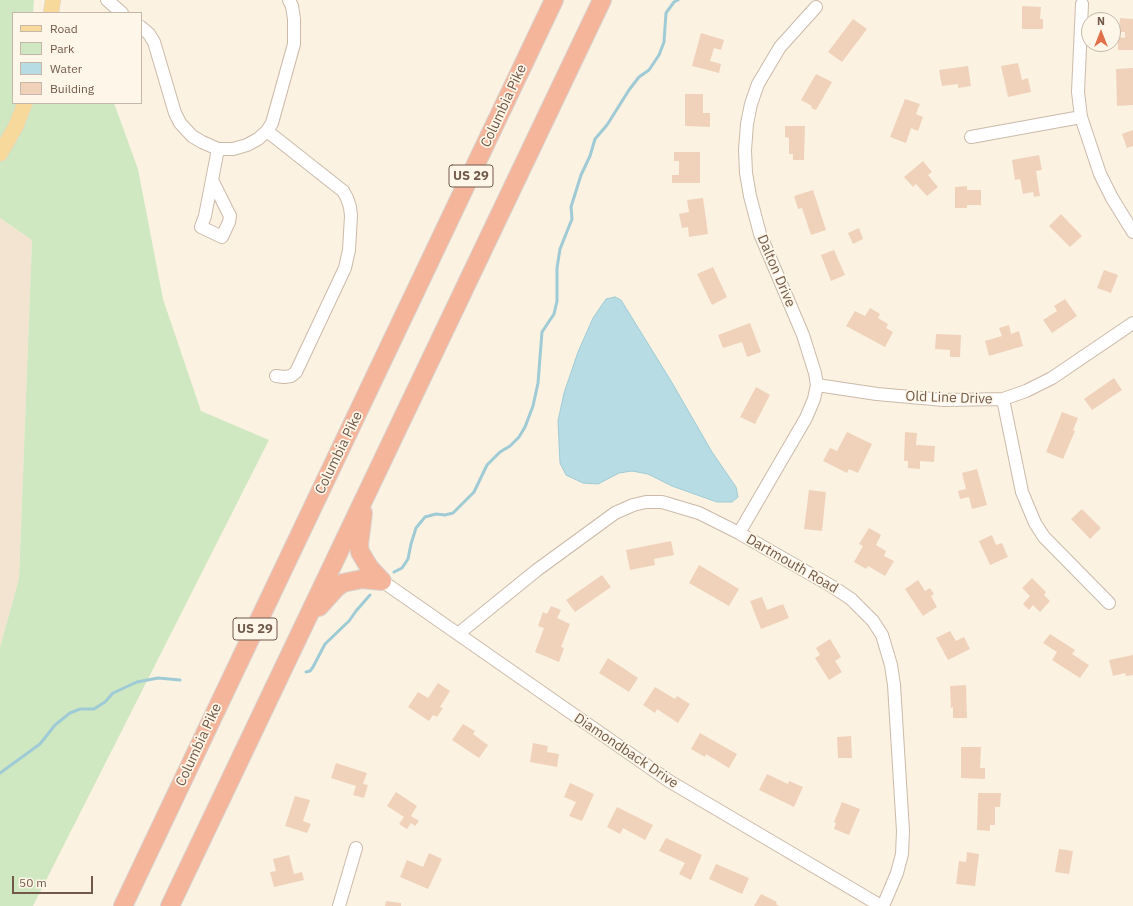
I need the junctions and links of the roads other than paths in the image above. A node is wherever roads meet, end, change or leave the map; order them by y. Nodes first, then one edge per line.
1 (53, 0) edge
2 (106, 0) edge
3 (289, 0) edge
4 (548, 0) edge
5 (554, 0) edge
6 (602, 0) edge
7 (612, 0) edge
8 (1082, 4) dead end
9 (816, 7) dead end
10 (51, 12) edge
11 (121, 12) edge
12 (142, 28) edge
13 (521, 70) junction
14 (25, 104) edge
15 (1081, 117) junction
16 (267, 131) junction
17 (971, 137) dead end
18 (535, 139) junction
19 (218, 149) junction
20 (0, 154) edge
21 (212, 180) dead end
22 (1133, 232) edge
23 (1133, 323) edge
24 (276, 376) dead end
25 (817, 385) junction
26 (1004, 399) junction
27 (366, 497) junction
28 (740, 533) junction
29 (382, 581) junction
30 (1109, 603) dead end
31 (305, 623) junction
32 (458, 634) junction
33 (356, 848) dead end
34 (123, 906) edge
35 (170, 906) edge
36 (339, 906) edge
37 (882, 906) edge

1 - 10 main road
2 - 11 street
3 - 16 street
4 - 13 highway
5 - 13 highway, Columbia Pike / US 29
6 - 18 highway, US 29
7 - 18 highway
8 - 15 street
9 - 25 street, Dalton Drive
12 - 19 street
13 - 34 highway, Columbia Pike / US 29
14 - 20 main road
15 - 17 street
15 - 22 street
16 - 19 street
16 - 24 street
18 - 27 highway, US 29
19 - 21 street
23 - 26 street, Old Line Drive
25 - 26 street, Old Line Drive
25 - 28 street, Dalton Drive
26 - 30 street
27 - 29 highway
27 - 31 highway, US 29
28 - 32 street, Dartmouth Road
28 - 37 street, Dartmouth Road
29 - 31 highway
29 - 32 street, Diamondback Drive
31 - 35 highway, US 29
32 - 37 street, Diamondback Drive
33 - 36 street

